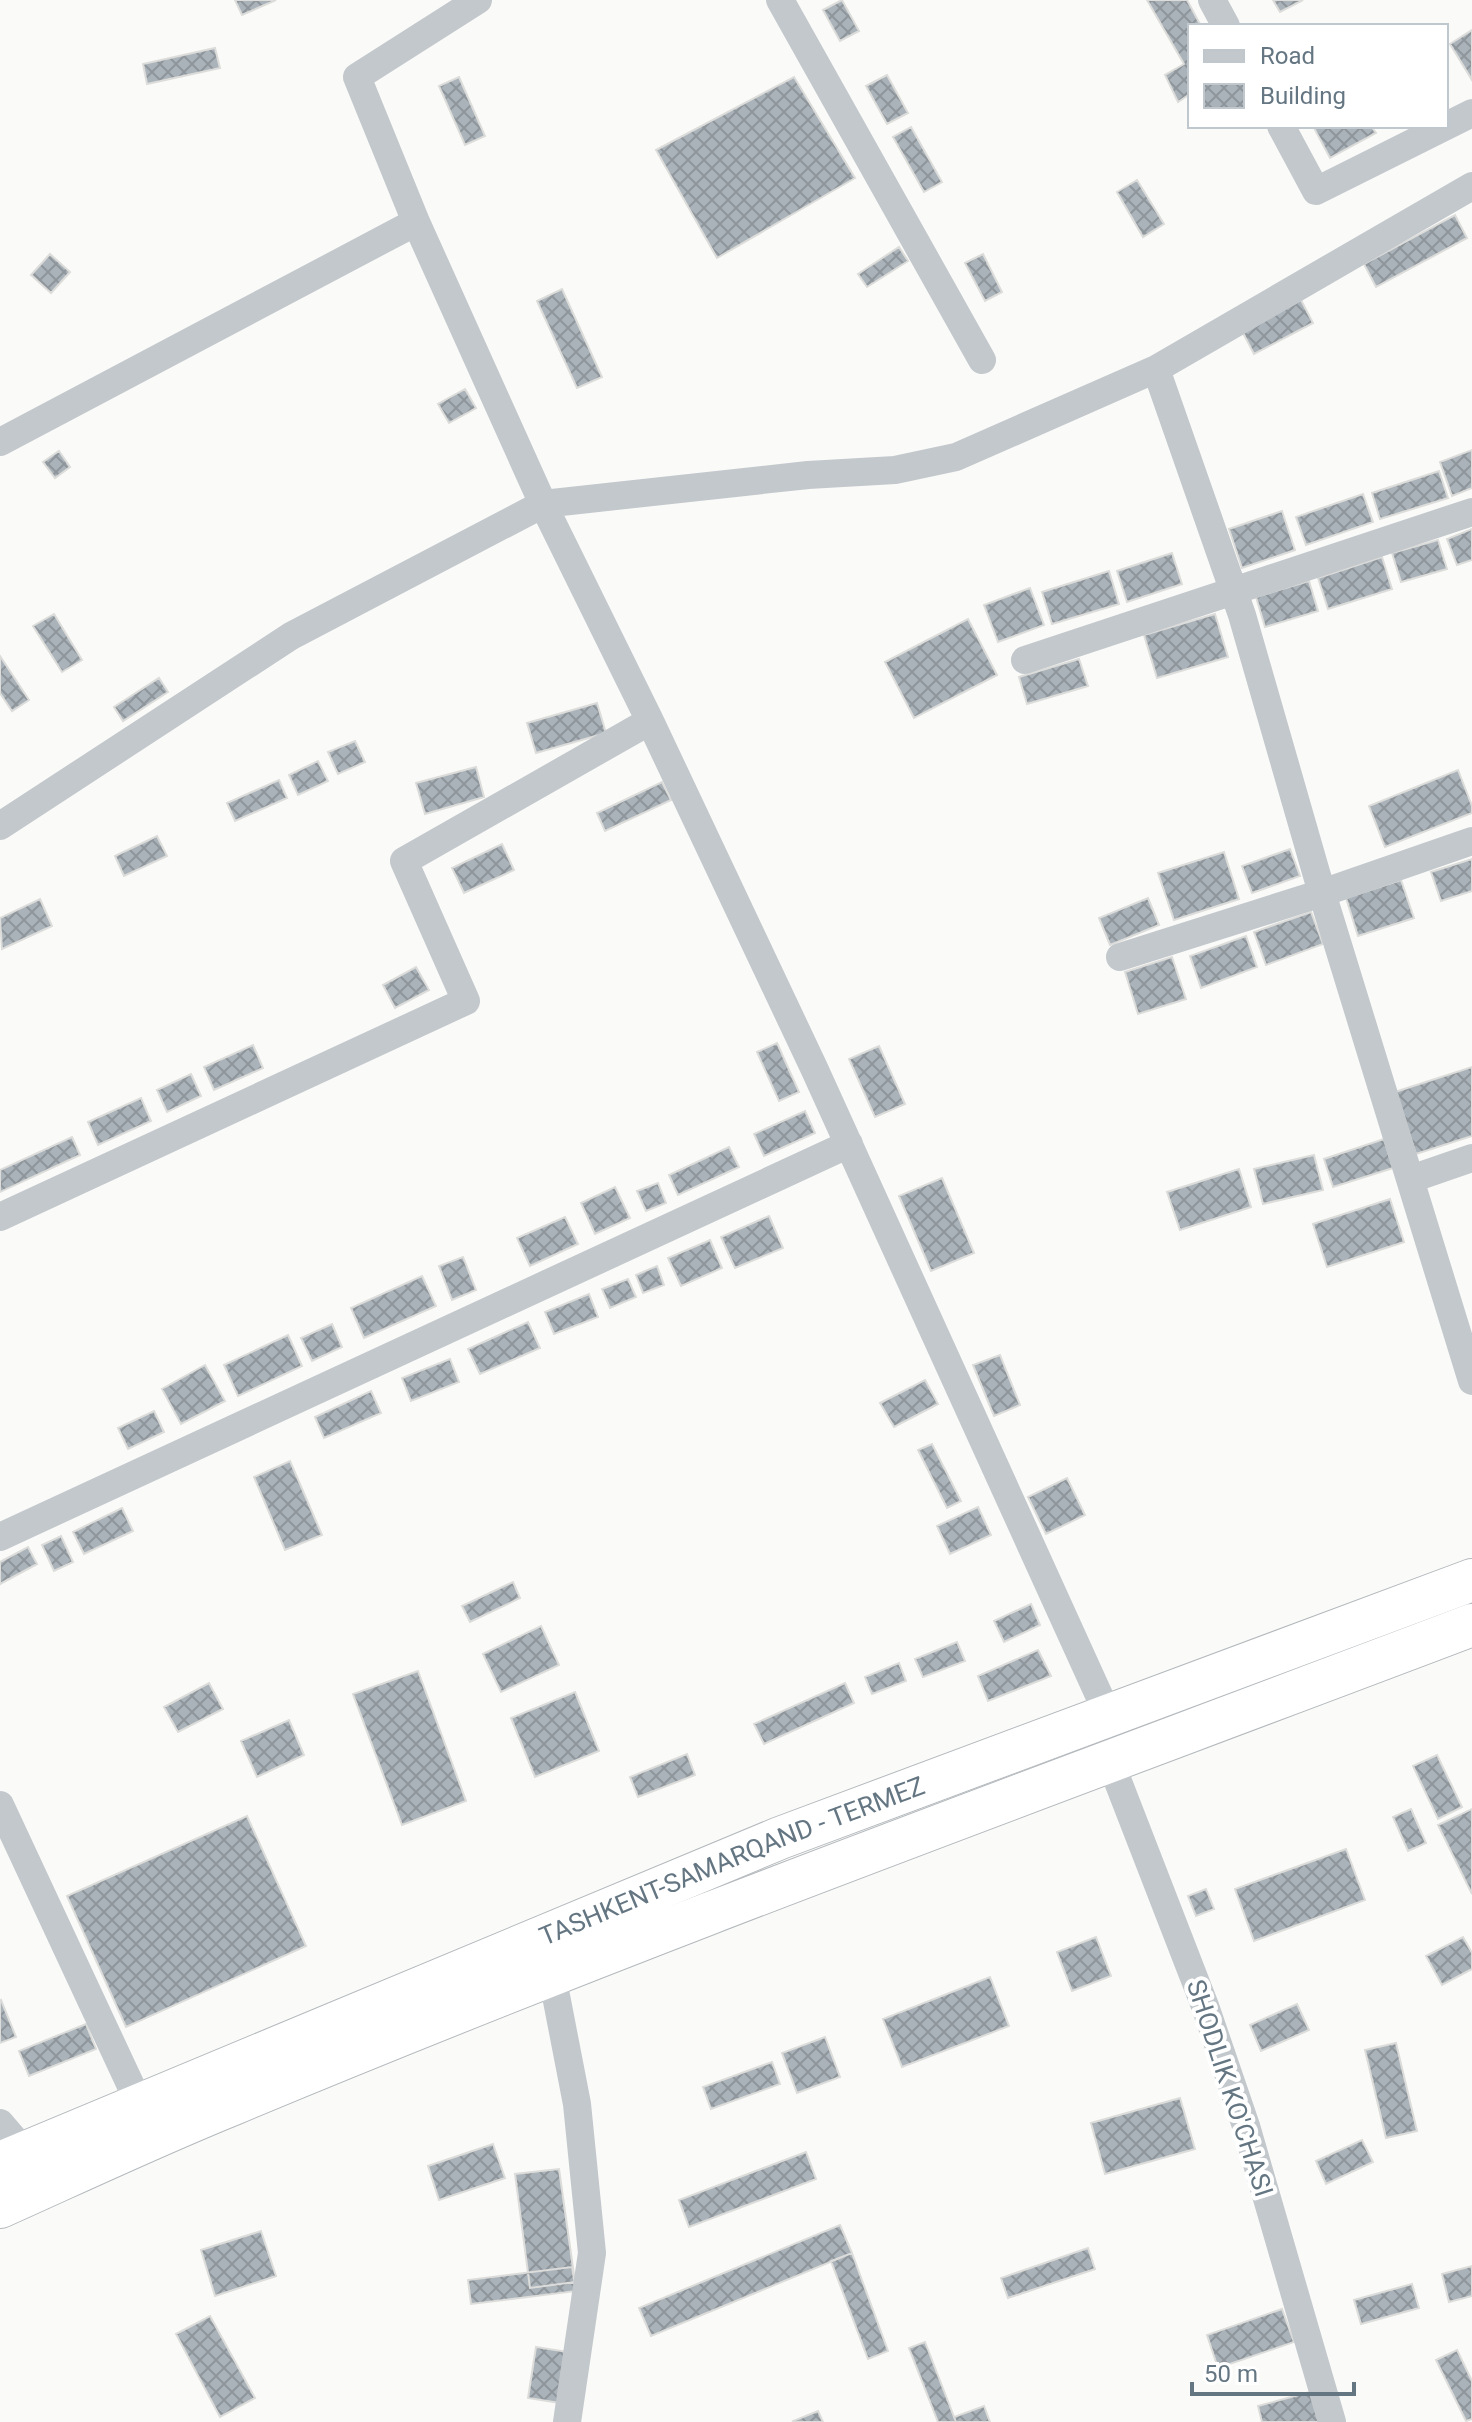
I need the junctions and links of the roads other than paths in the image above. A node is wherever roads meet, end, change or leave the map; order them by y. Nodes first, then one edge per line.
1 (478, 0) edge
2 (780, 0) edge
3 (1212, 0) edge
4 (1225, 24) edge
5 (1472, 113) edge
6 (1448, 125) edge
7 (1282, 128) edge
8 (1442, 128) edge
9 (1472, 186) edge
10 (416, 222) junction
11 (982, 360) dead end
12 (1156, 369) junction
13 (0, 442) edge
14 (543, 504) junction
15 (1472, 512) edge
16 (1233, 593) junction
17 (1025, 660) dead end
18 (650, 721) junction
19 (0, 826) edge
20 (1472, 841) edge
21 (1322, 893) junction
22 (1120, 957) dead end
23 (849, 1144) junction
24 (1472, 1158) edge
25 (1411, 1179) junction
26 (0, 1217) edge
27 (1472, 1381) edge
28 (0, 1537) edge
29 (1472, 1580) edge
30 (1383, 1613) junction
31 (1472, 1625) edge
32 (1377, 1661) junction
33 (1108, 1715) junction
34 (1110, 1761) junction
35 (0, 1805) edge
36 (552, 1975) junction
37 (139, 2103) junction
38 (8, 2146) edge
39 (0, 2207) edge
40 (567, 2422) edge
41 (1332, 2422) edge

1 - 10 street
2 - 11 street
3 - 4 street
5 - 6 street
7 - 8 street
9 - 12 street
10 - 13 street
10 - 14 street
12 - 14 street
12 - 16 street
14 - 18 street
14 - 19 street
15 - 16 street
16 - 17 street
16 - 21 street
18 - 23 street
18 - 26 street
20 - 21 street
21 - 22 street
21 - 25 street
23 - 28 street
23 - 33 street
24 - 25 street
25 - 27 street
29 - 30 highway, TASHKENT-SAMARQAND - TERMEZ
30 - 32 highway
30 - 33 highway, TASHKENT-SAMARQAND - TERMEZ
31 - 32 highway, TASHKENT-SAMARQAND - TERMEZ
32 - 34 highway, TASHKENT-SAMARQAND - TERMEZ
33 - 37 highway, TASHKENT-SAMARQAND - TERMEZ
34 - 36 highway, TASHKENT-SAMARQAND - TERMEZ
34 - 41 street, SHODLIK KO'CHASI
35 - 37 street
36 - 39 highway, TASHKENT-SAMARQAND - TERMEZ
36 - 40 street
37 - 38 highway, TASHKENT-SAMARQAND - TERMEZ

